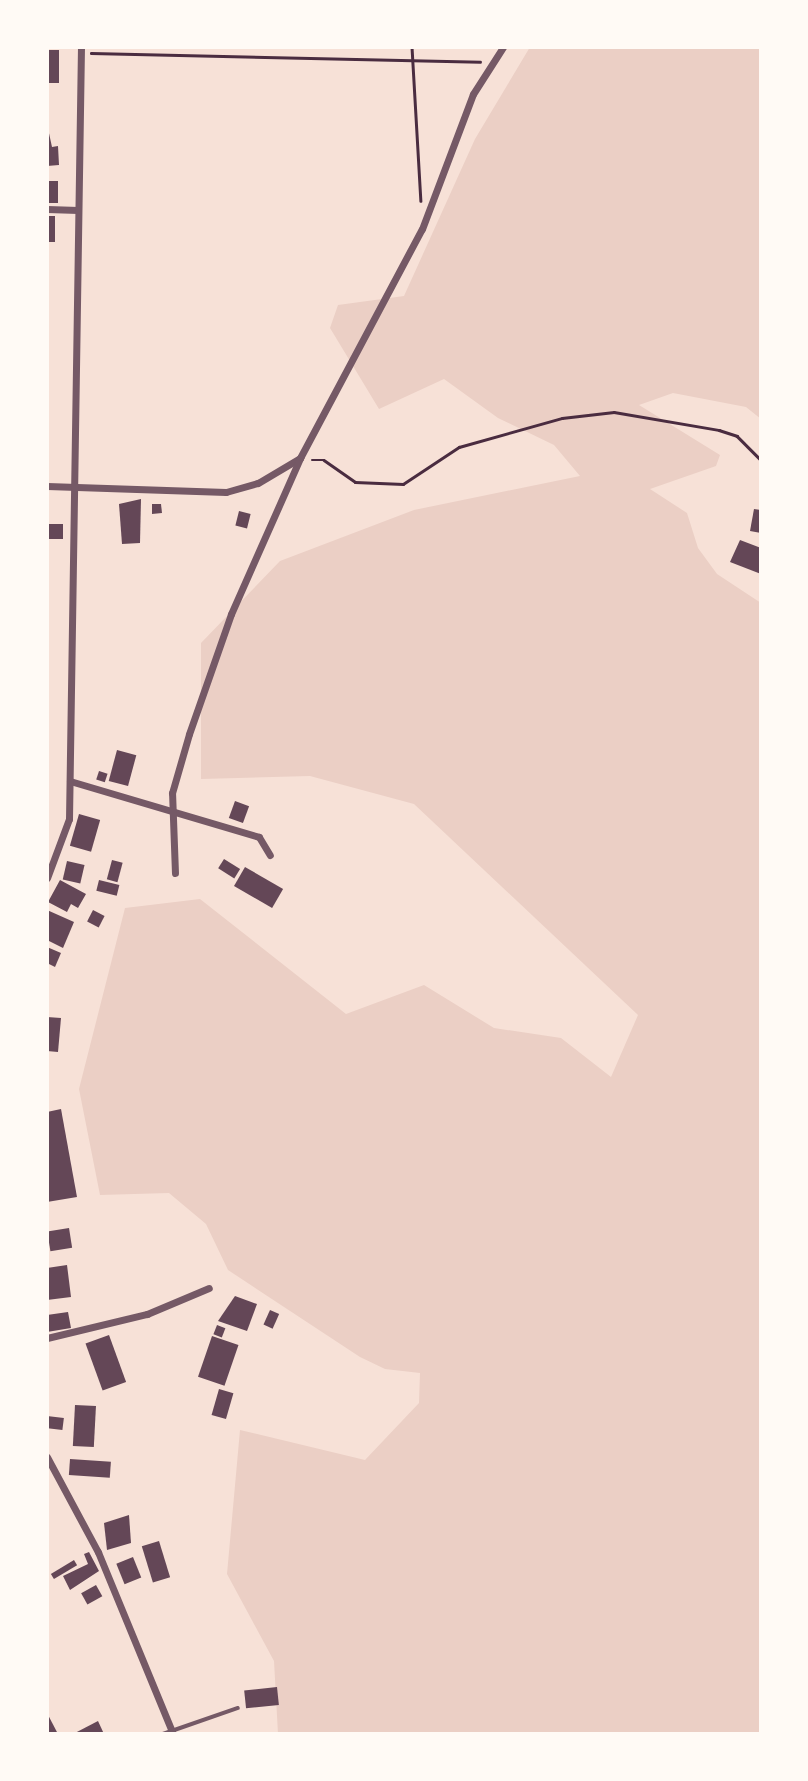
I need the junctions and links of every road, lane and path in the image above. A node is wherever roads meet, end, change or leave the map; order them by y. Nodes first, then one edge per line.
1 (412, 47) edge
2 (503, 47) edge
3 (81, 50) edge
4 (412, 61) junction
5 (491, 63) junction
6 (47, 209) edge
7 (78, 210) junction
8 (422, 229) junction
9 (300, 458) junction
10 (761, 460) edge
11 (47, 486) edge
12 (75, 488) junction
13 (70, 781) junction
14 (171, 809) junction
15 (270, 855) dead end
16 (175, 873) dead end
17 (47, 878) edge
18 (209, 1288) dead end
19 (47, 1338) edge
20 (47, 1457) edge
21 (238, 1708) dead end
22 (172, 1732) edge
23 (163, 1734) edge

1 - 4 path
2 - 5 street
3 - 4 path
3 - 7 street
4 - 5 path
4 - 8 path
5 - 8 street
6 - 7 street
7 - 12 street
8 - 9 street
9 - 10 path
9 - 12 street
9 - 14 street
11 - 12 street
12 - 13 street
13 - 14 street
13 - 17 street
14 - 15 street
14 - 16 street
18 - 19 street
20 - 22 street
21 - 22 lane
22 - 23 lane

